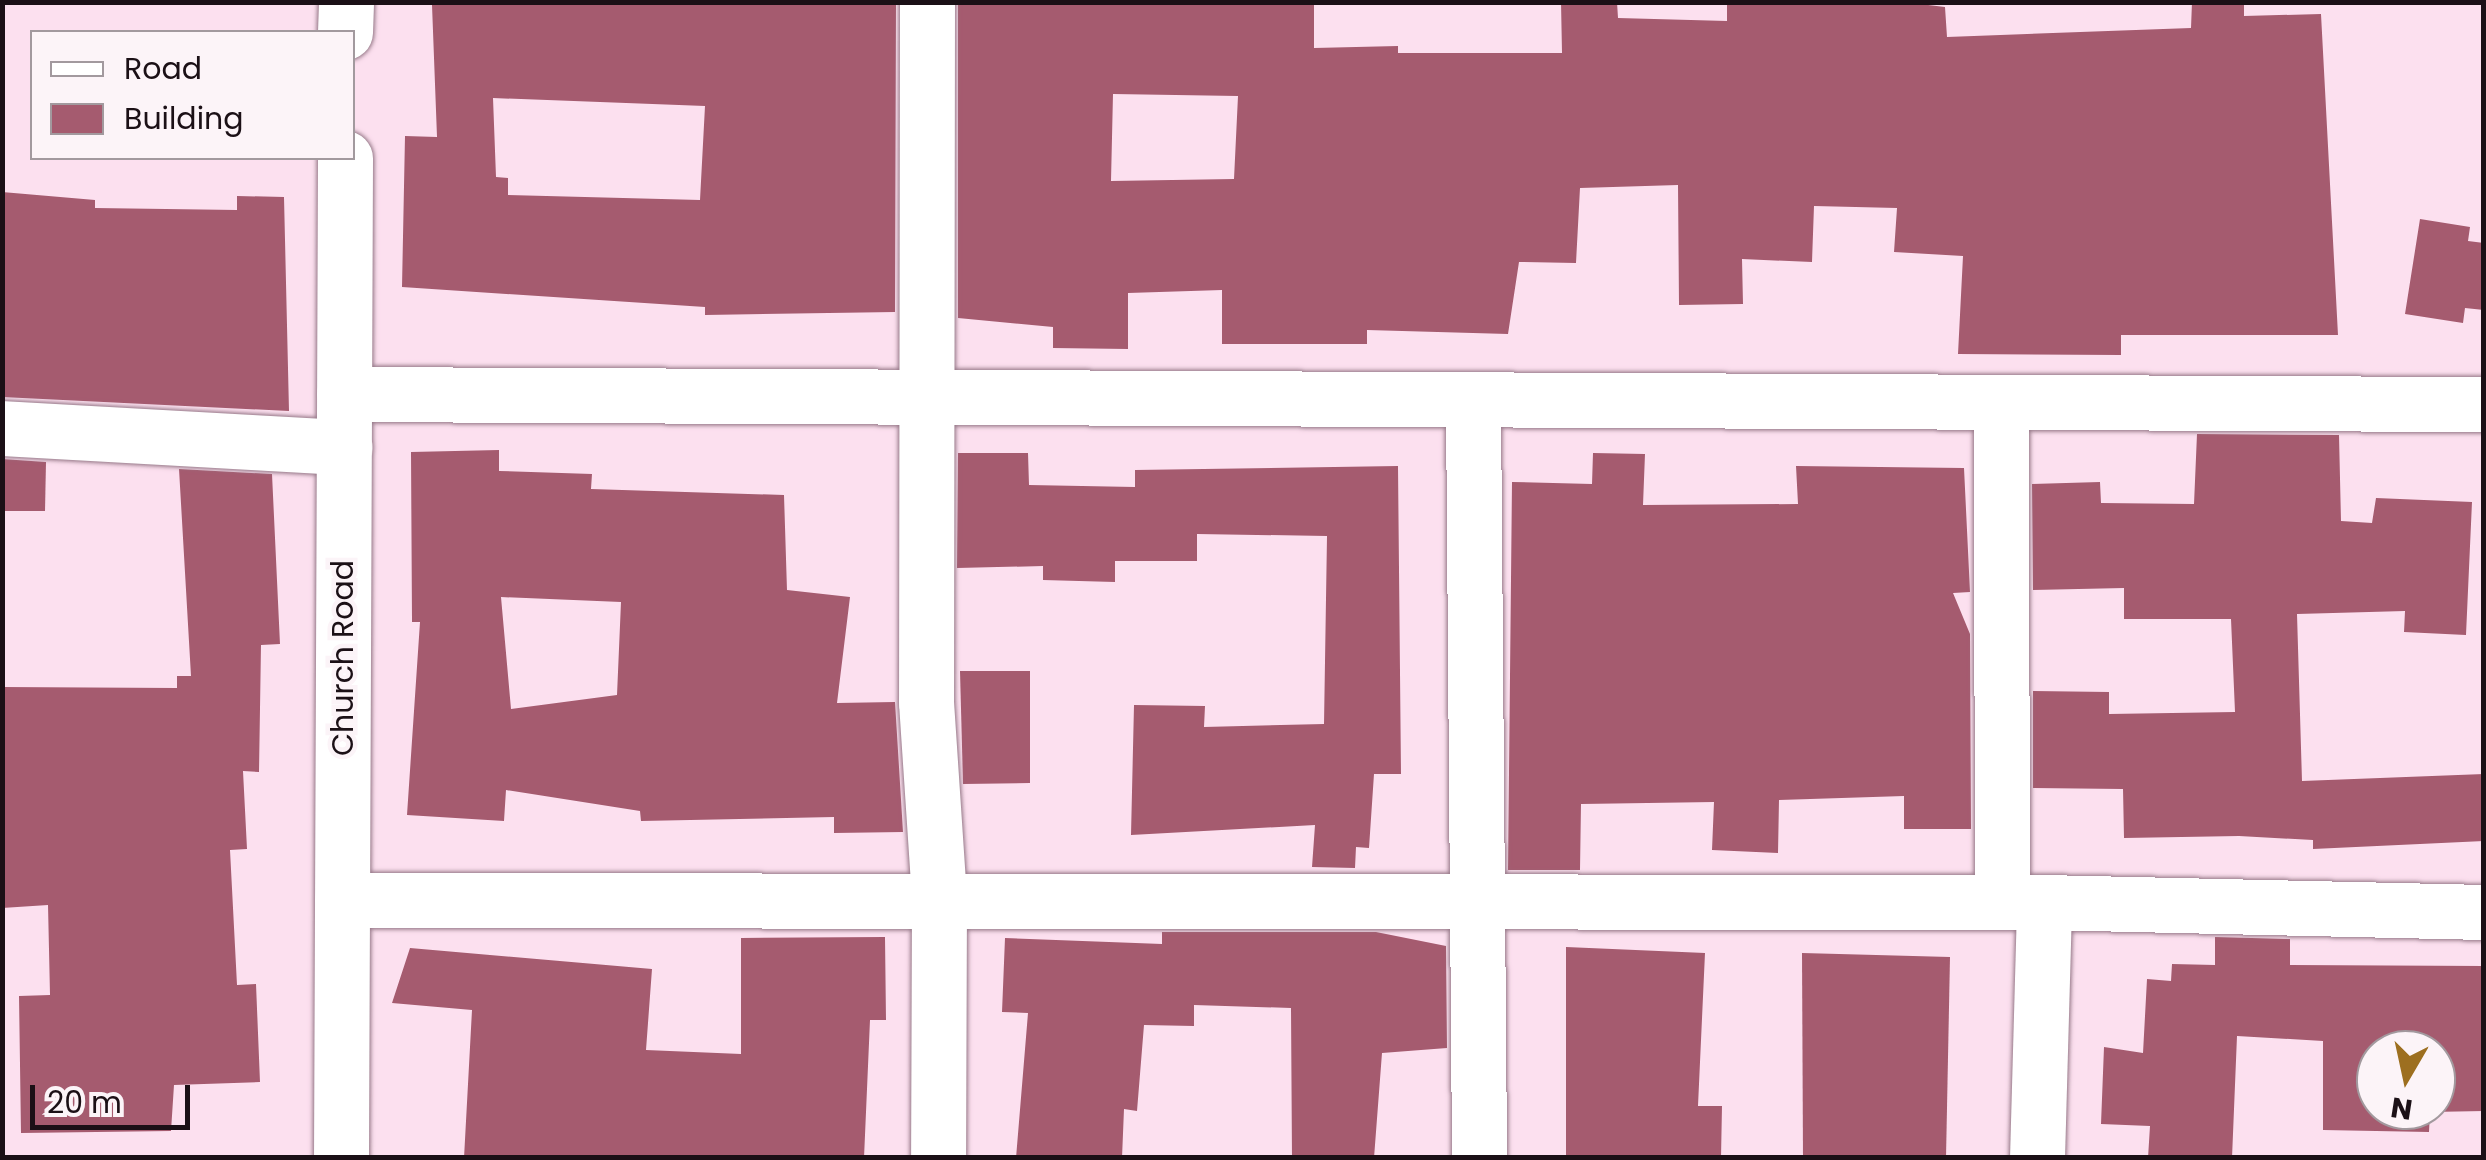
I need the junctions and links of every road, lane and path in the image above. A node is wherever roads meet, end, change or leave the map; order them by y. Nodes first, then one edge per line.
1 (346, 2) edge
2 (927, 2) edge
3 (346, 30) edge
4 (345, 160) edge
5 (930, 396) junction
6 (2484, 404) edge
7 (1473, 405) junction
8 (2000, 405) junction
9 (344, 421) junction
10 (2, 428) edge
11 (939, 897) junction
12 (342, 900) junction
13 (2023, 902) junction
14 (1474, 908) junction
15 (2484, 912) edge
16 (341, 1158) edge
17 (938, 1158) edge
18 (1479, 1158) edge
19 (2037, 1158) edge

1 - 3 street
2 - 5 street
4 - 9 street, Church Road
5 - 7 street
5 - 9 street
5 - 11 street
6 - 8 street
7 - 8 street
7 - 14 street
8 - 13 street
9 - 10 street
9 - 12 street, Church Road
11 - 12 street
11 - 14 street
11 - 17 street
12 - 16 street, Church Road
13 - 14 street
13 - 15 street
13 - 19 street
14 - 18 street

